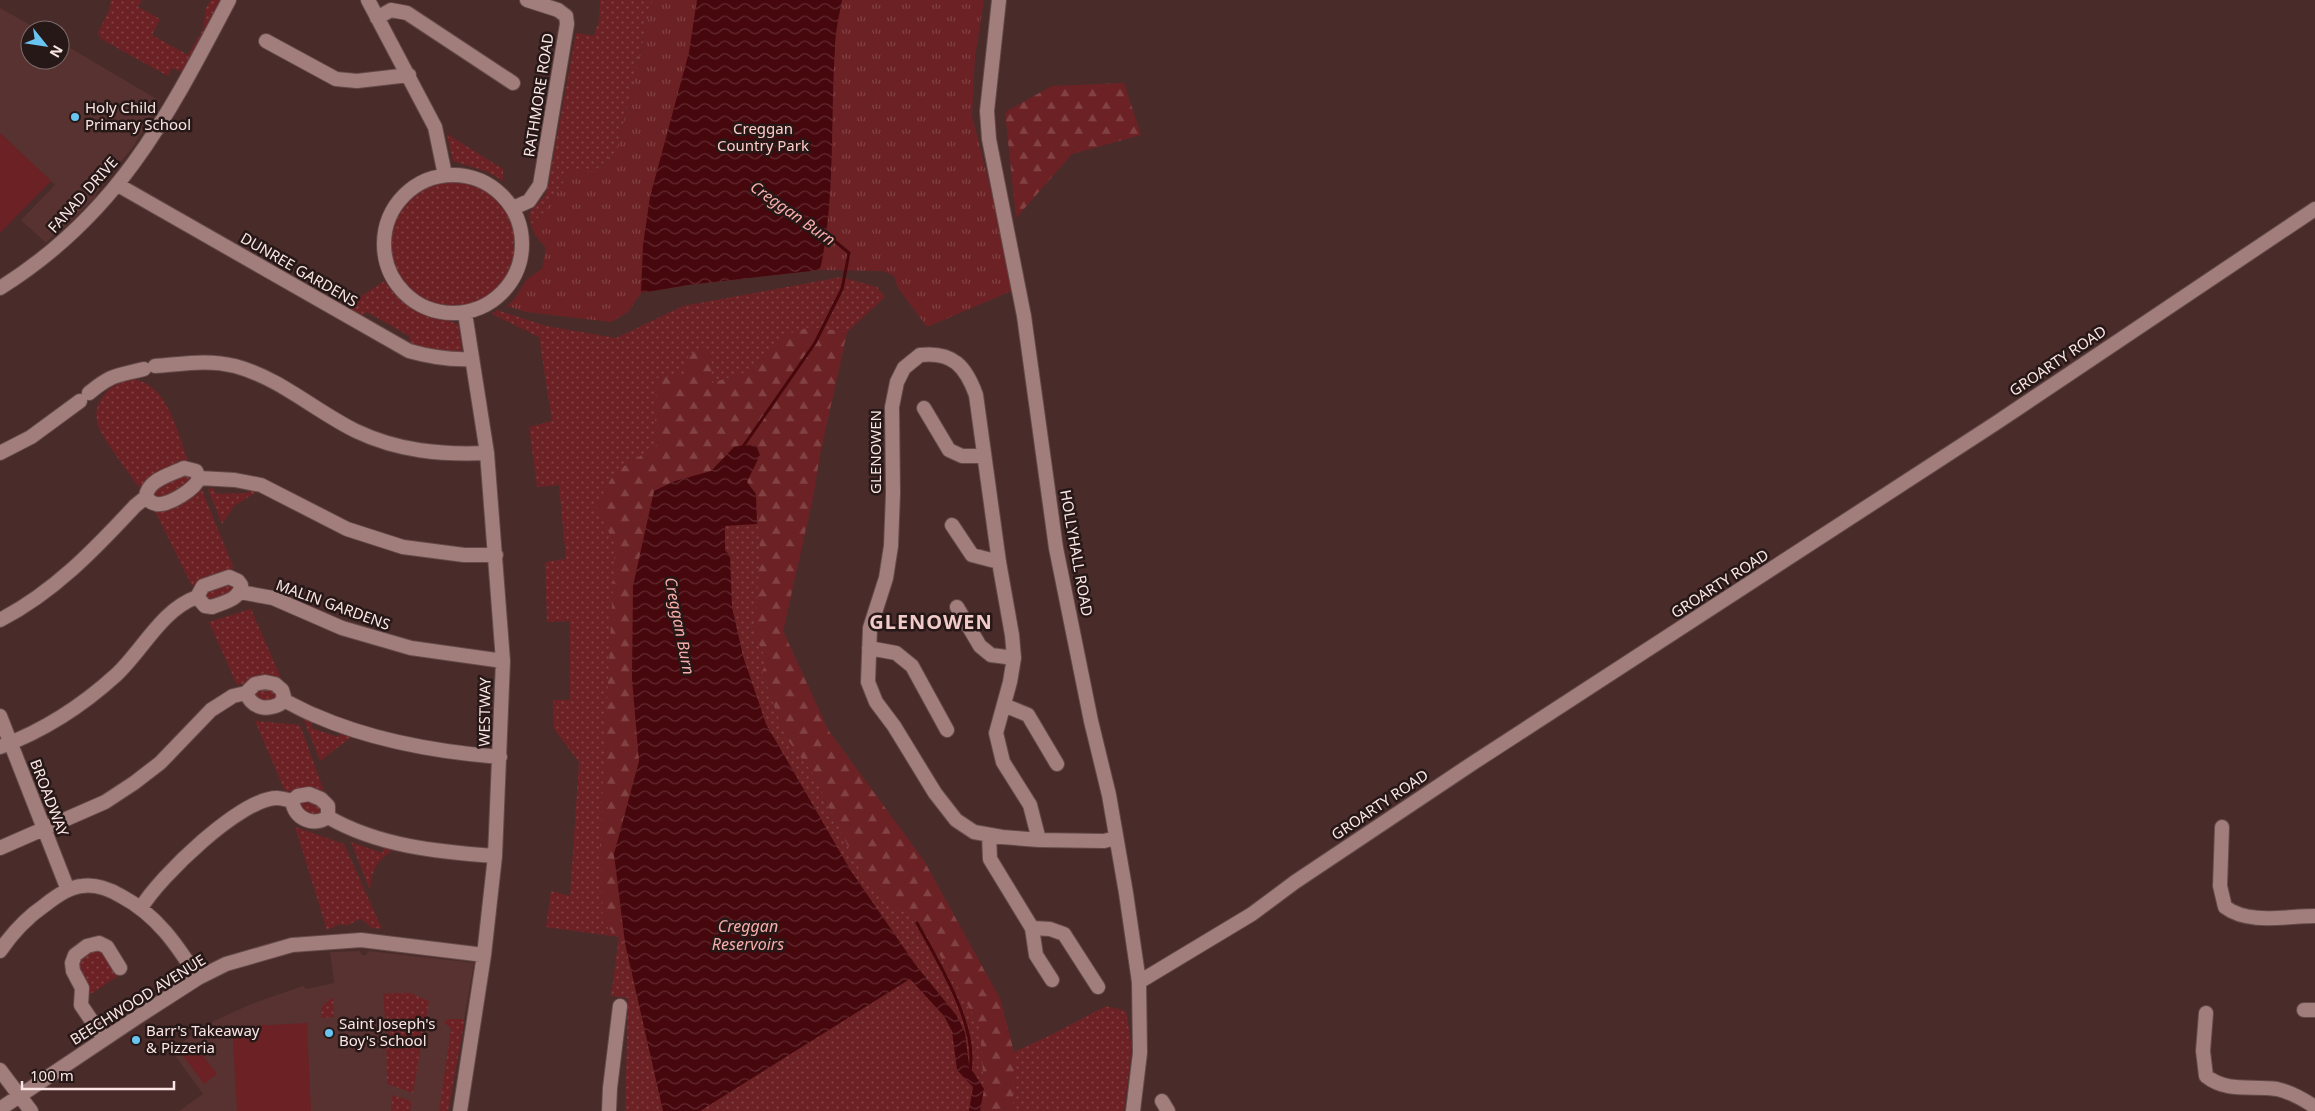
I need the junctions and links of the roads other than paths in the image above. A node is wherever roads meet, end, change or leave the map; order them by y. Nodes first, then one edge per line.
1 (229, 0) edge
2 (368, 0) edge
3 (527, 0) edge
4 (999, 0) edge
5 (377, 18) junction
6 (266, 41) dead end
7 (409, 75) junction
8 (513, 83) dead end
9 (446, 175) junction
10 (118, 185) junction
11 (513, 208) junction
12 (2315, 209) edge
13 (0, 288) edge
14 (464, 313) junction
15 (471, 359) junction
16 (924, 408) dead end
17 (487, 453) junction
18 (0, 454) edge
19 (984, 456) junction
20 (199, 478) junction
21 (146, 497) junction
22 (952, 525) dead end
23 (496, 555) junction
24 (999, 562) junction
25 (240, 592) junction
26 (197, 597) junction
27 (957, 607) dead end
28 (0, 620) edge
29 (869, 648) junction
30 (1014, 658) junction
31 (503, 661) junction
32 (246, 693) junction
33 (283, 700) junction
34 (1004, 705) junction
35 (0, 716) edge
36 (947, 730) dead end
37 (5, 745) edge
38 (500, 757) junction
39 (1057, 764) dead end
40 (292, 801) junction
41 (328, 816) junction
42 (2222, 827) dead end
43 (43, 830) junction
44 (989, 835) junction
45 (1116, 838) junction
46 (1039, 840) junction
47 (0, 848) edge
48 (495, 856) junction
49 (68, 890) junction
50 (141, 908) junction
51 (2315, 916) edge
52 (1032, 928) junction
53 (0, 951) edge
54 (484, 955) junction
55 (120, 968) dead end
56 (198, 978) junction
57 (1052, 980) dead end
58 (1139, 982) junction
59 (1098, 987) dead end
60 (620, 1006) dead end
61 (2206, 1014) dead end
62 (104, 1039) junction
63 (0, 1070) edge
64 (20, 1096) junction
65 (2315, 1107) edge
66 (0, 1109) edge
67 (31, 1111) edge
68 (460, 1111) edge
69 (609, 1111) edge
70 (1133, 1111) edge

1 - 10 street, FANAD DRIVE
2 - 5 street
3 - 11 street, RATHMORE ROAD
4 - 45 street, HOLLYHALL ROAD
5 - 7 street
5 - 8 street
6 - 7 street
7 - 9 street
9 - 11 street
9 - 14 street
10 - 13 street, FANAD DRIVE
10 - 15 street, DUNREE GARDENS
11 - 14 street
12 - 58 street, GROARTY ROAD
14 - 15 street, WESTWAY
15 - 17 street, WESTWAY
16 - 19 street
17 - 18 street
17 - 23 street, WESTWAY
19 - 24 street, GLENOWEN
19 - 29 street, GLENOWEN
20 - 21 street
20 - 21 street
20 - 23 street
21 - 28 street
22 - 24 street
23 - 31 street, WESTWAY
24 - 30 street, GLENOWEN
25 - 26 street
25 - 26 street
25 - 31 street, MALIN GARDENS
26 - 37 street
27 - 30 street
29 - 36 street
29 - 44 street, GLENOWEN
30 - 34 street, GLENOWEN
31 - 38 street, WESTWAY
32 - 33 street
32 - 33 street
32 - 43 street
33 - 38 street
34 - 39 street
34 - 46 street, GLENOWEN
35 - 37 street, BROADWAY
37 - 43 street, BROADWAY
38 - 48 street, WESTWAY
40 - 41 street
40 - 41 street
40 - 50 street
41 - 48 street
42 - 51 street
43 - 47 street
43 - 49 street, BROADWAY
44 - 46 street, GLENOWEN
44 - 52 street
45 - 46 street, GLENOWEN
45 - 58 street, HOLLYHALL ROAD
48 - 54 street, WESTWAY
49 - 50 street
49 - 53 street
50 - 56 street
52 - 57 street
52 - 59 street
54 - 56 street, BEECHWOOD AVENUE
54 - 68 street, WESTWAY
55 - 62 street
56 - 62 street, BEECHWOOD AVENUE
58 - 70 street, HOLLYHALL ROAD
60 - 69 street
61 - 65 street
62 - 64 street, BEECHWOOD AVENUE
63 - 64 street
64 - 66 street, BEECHWOOD AVENUE
64 - 67 street

